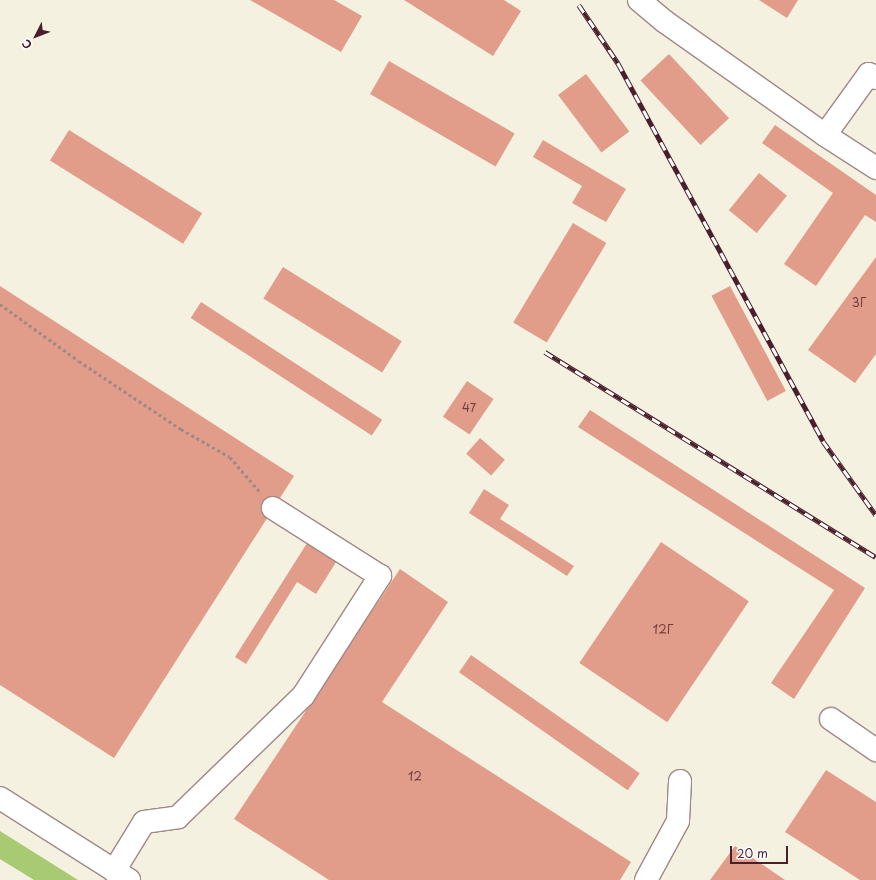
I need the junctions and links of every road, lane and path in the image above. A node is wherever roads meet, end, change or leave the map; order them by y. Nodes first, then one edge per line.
1 (639, 0) edge
2 (876, 78) edge
3 (825, 135) junction
4 (876, 168) edge
5 (0, 304) edge
6 (273, 508) joint
7 (831, 719) dead end
8 (876, 750) edge
9 (680, 781) dead end
10 (0, 798) edge
11 (122, 875) edge
12 (646, 880) edge

1 - 3 street
2 - 3 street
3 - 4 street
5 - 6 path
6 - 11 street
7 - 8 street
9 - 12 street
10 - 11 street

